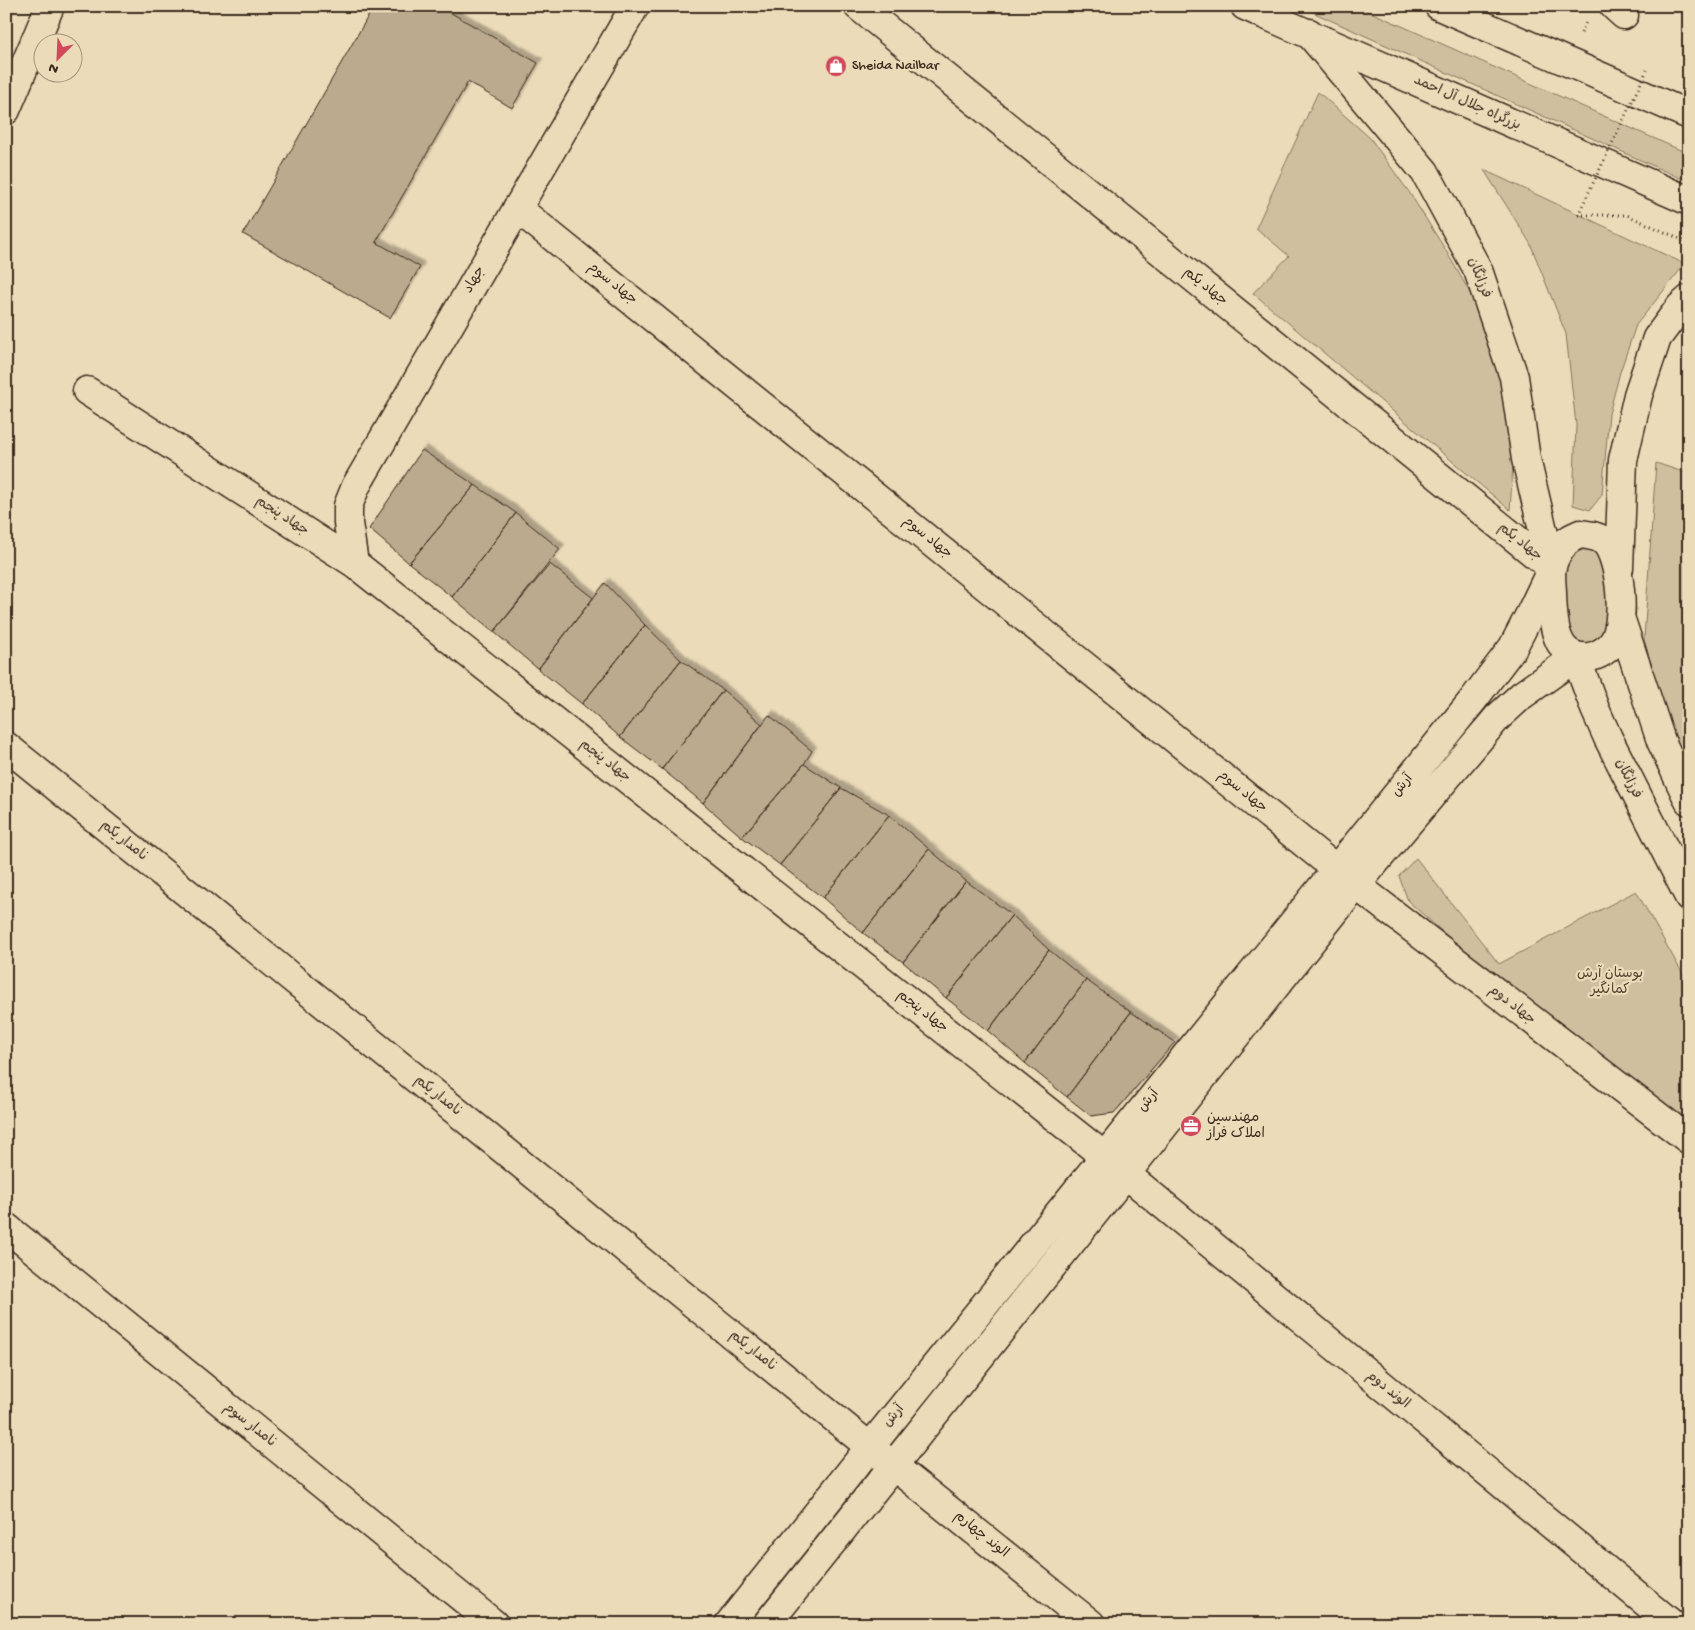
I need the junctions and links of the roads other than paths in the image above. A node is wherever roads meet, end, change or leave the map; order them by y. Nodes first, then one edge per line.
1 (50, 6) edge
2 (635, 6) edge
3 (858, 6) edge
4 (1246, 6) edge
5 (1439, 6) edge
6 (1309, 33) junction
7 (6, 110) edge
8 (1689, 115) edge
9 (1689, 201) edge
10 (517, 208) junction
11 (1689, 299) edge
12 (87, 391) dead end
13 (354, 563) junction
14 (1552, 568) junction
15 (1619, 572) junction
16 (1621, 620) junction
17 (1576, 657) junction
18 (6, 746) edge
19 (1689, 801) edge
20 (1347, 877) junction
21 (1689, 897) edge
22 (1689, 1140) edge
23 (1104, 1156) junction
24 (1125, 1174) junction
25 (6, 1227) edge
26 (870, 1446) junction
27 (894, 1465) junction
28 (494, 1624) edge
29 (729, 1624) edge
30 (768, 1624) edge
31 (1091, 1624) edge
32 (1672, 1624) edge

1 - 7 main road
2 - 10 main road, جهاد
3 - 14 main road, جهاد یکم
4 - 6 main road, بزرگراه جلال آل احمد
5 - 8 main road
6 - 9 main road, بزرگراه جلال آل احمد
6 - 14 main road, فرزانگان
10 - 13 main road, جهاد
10 - 20 main road, جهاد سوم
11 - 15 main road
12 - 13 main road, جهاد پنجم
13 - 23 main road, جهاد پنجم
14 - 15 main road
14 - 17 main road
14 - 20 main road, آرش
15 - 16 main road
16 - 17 main road
16 - 19 main road
17 - 20 main road, آرش
17 - 21 main road, فرزانگان
18 - 26 main road, نامدار یکم
20 - 22 main road, جهاد دوم
20 - 23 main road, آرش
20 - 24 main road, آرش
23 - 24 main road, الوند دوم
23 - 26 main road, آرش
24 - 27 main road, آرش
24 - 32 main road, الوند دوم
25 - 28 main road, نامدار سوم
26 - 27 main road, الوند چهارم
26 - 29 main road, آرش
27 - 30 main road, آرش
27 - 31 main road, الوند چهارم

